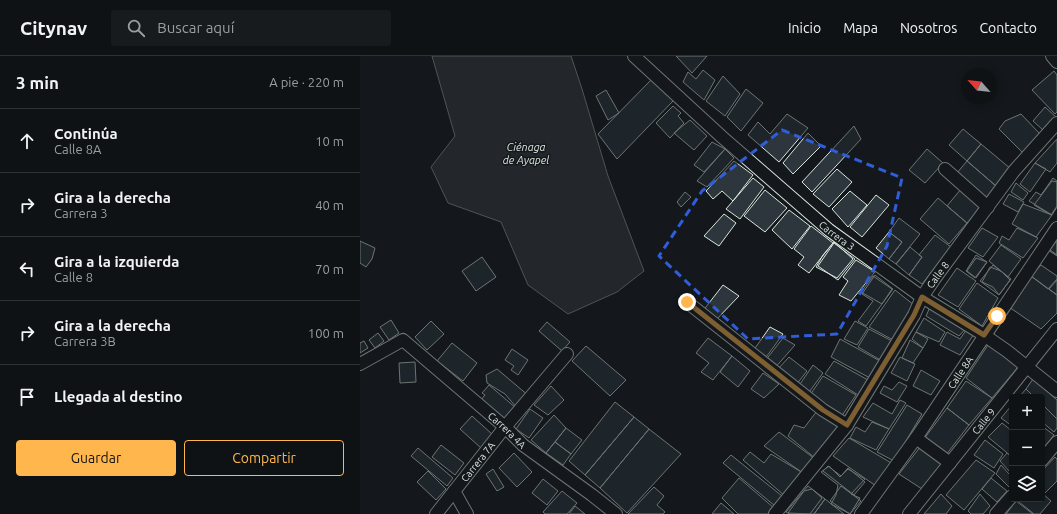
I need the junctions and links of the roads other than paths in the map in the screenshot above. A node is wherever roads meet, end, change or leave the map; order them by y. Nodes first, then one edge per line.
1 (634, 56) edge
2 (1052, 56) edge
3 (1057, 62) edge
4 (1057, 123) edge
5 (945, 169) dead end
6 (988, 207) junction
7 (1057, 228) edge
8 (922, 297) junction
9 (687, 302) dead end
10 (1057, 329) edge
11 (984, 335) junction
12 (567, 354) dead end
13 (360, 364) edge
14 (1026, 367) junction
15 (1057, 391) edge
16 (847, 425) junction
17 (505, 427) junction
18 (916, 438) junction
19 (1057, 442) edge
20 (1045, 456) edge
21 (950, 463) junction
22 (454, 491) junction
23 (1009, 499) edge
24 (436, 514) edge
25 (467, 514) edge
26 (616, 514) edge
27 (775, 514) edge
28 (861, 514) edge
29 (909, 514) edge
30 (996, 514) edge

1 - 8 street, Carrera 3
2 - 3 street
4 - 6 street, Calle 8
5 - 6 street
6 - 8 street, Calle 8
7 - 11 street, Calle 8A
8 - 11 street, Carrera 3
8 - 16 street, Calle 8
9 - 16 street
10 - 14 street, Calle 9
11 - 14 street, Carrera 3
11 - 18 street, Calle 8A
12 - 17 street, Carrera 7A
13 - 17 street, Carrera 4A
14 - 15 street, Carrera 3
14 - 21 street, Calle 9
16 - 27 street, Calle 8
17 - 22 street, Carrera 7A
17 - 26 street, Carrera 4A
18 - 21 street
18 - 28 street, Calle 8A
19 - 20 street
21 - 29 street, Calle 9
22 - 24 street, Carrera 7A
22 - 25 street
23 - 30 street

